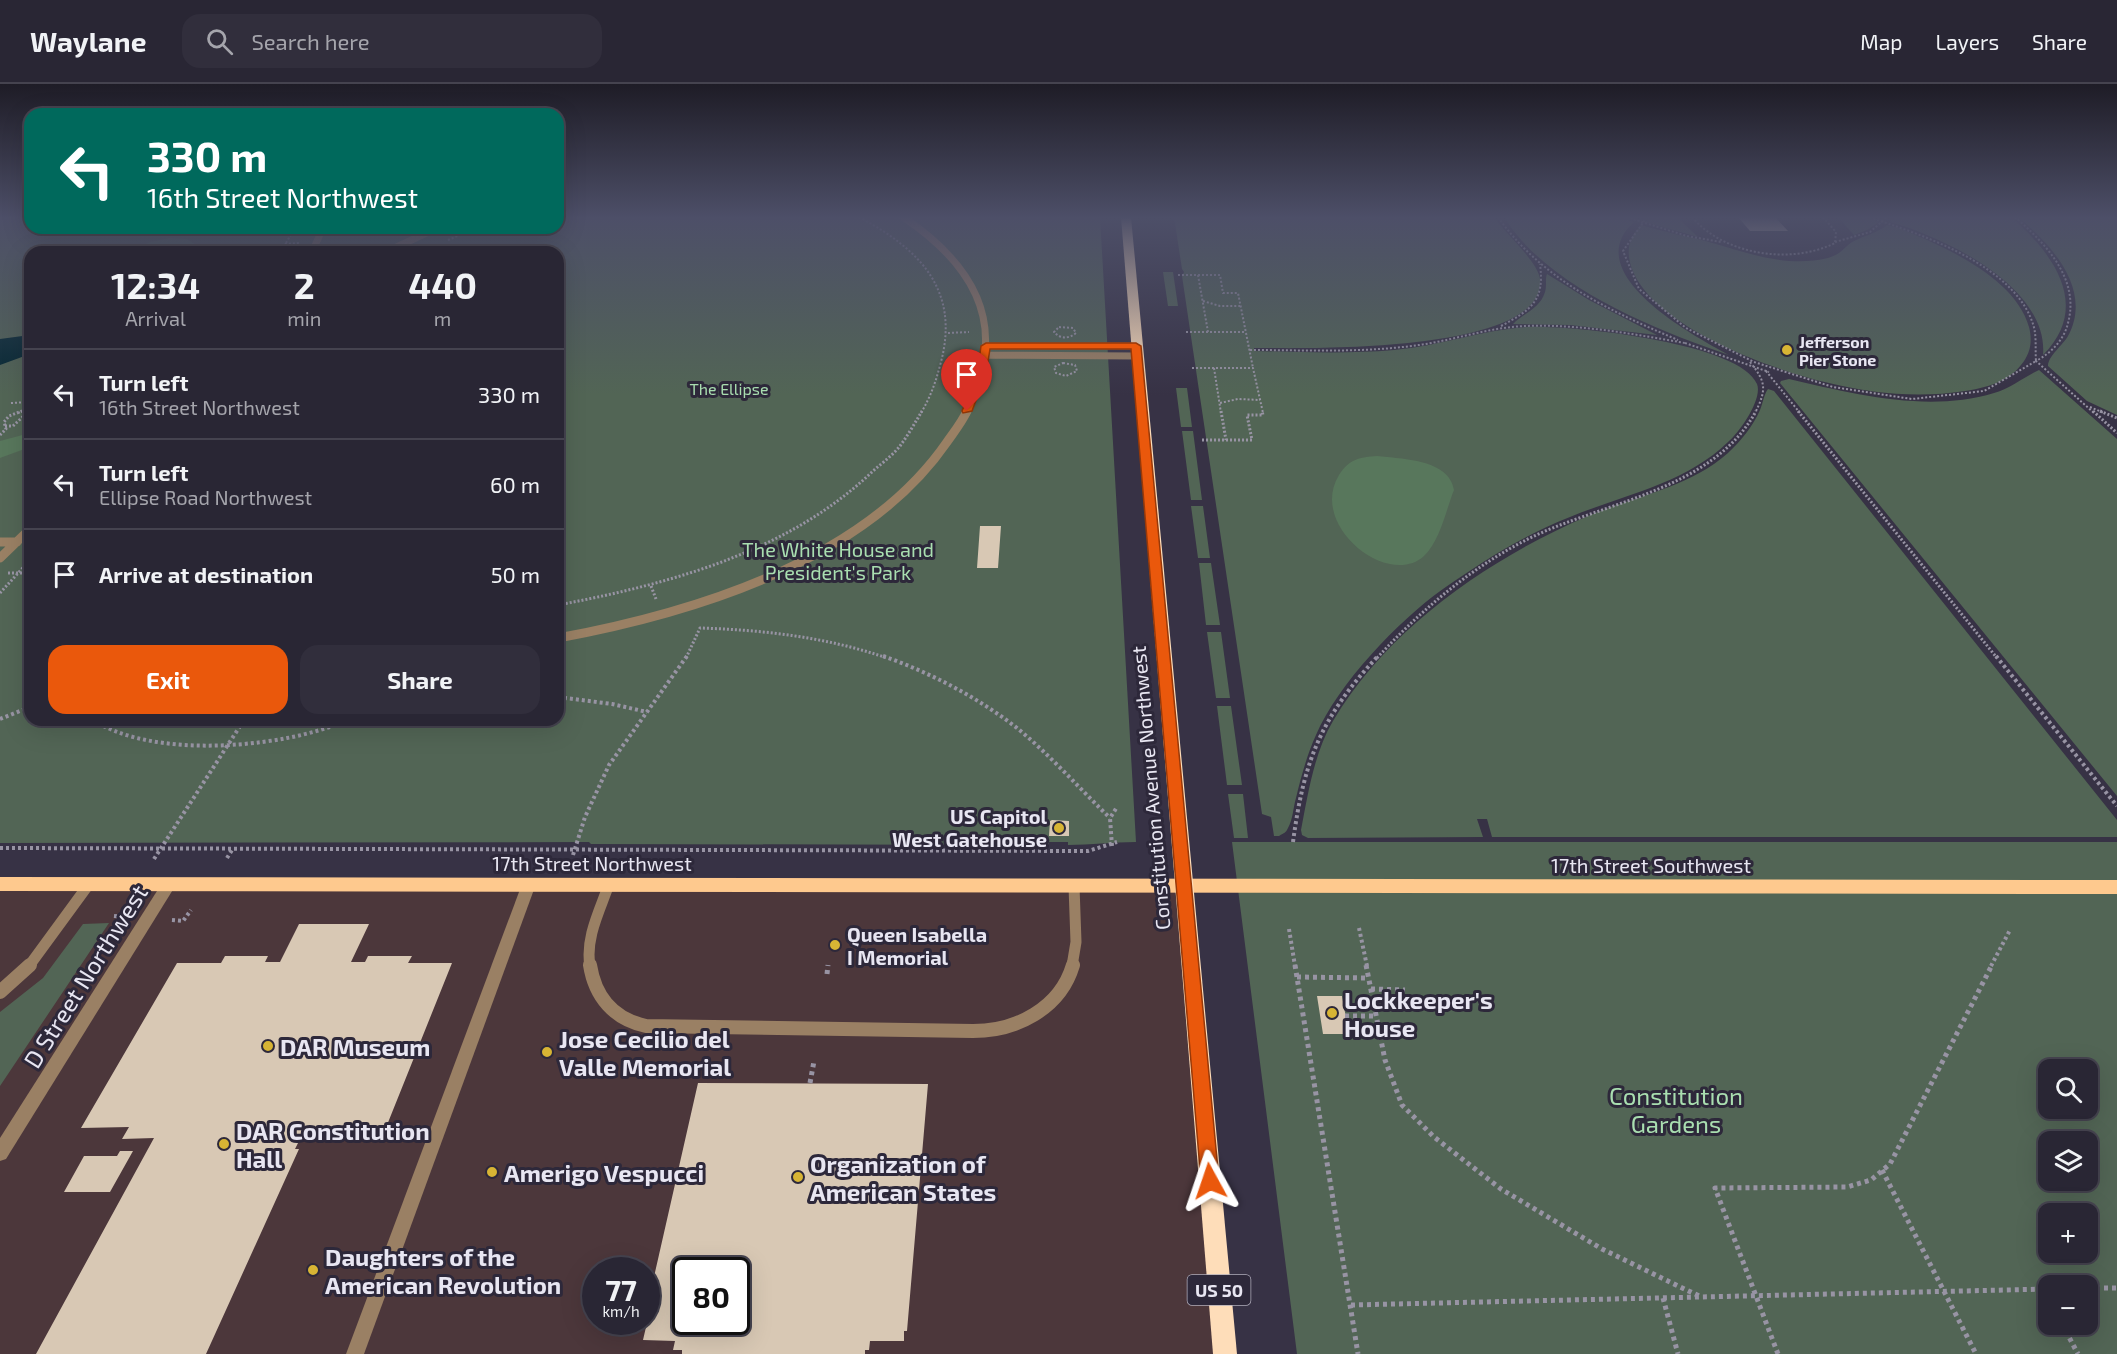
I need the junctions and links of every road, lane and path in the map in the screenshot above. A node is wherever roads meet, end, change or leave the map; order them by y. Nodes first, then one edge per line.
1 (930, 276) edge
2 (967, 276) edge
3 (1130, 276) edge
4 (1198, 276) edge
5 (1220, 276) edge
6 (1541, 276) edge
7 (1559, 276) edge
8 (1631, 276) edge
9 (1993, 276) edge
10 (2064, 276) edge
11 (1203, 301) junction
12 (1241, 306) junction
13 (1498, 328) junction
14 (969, 332) dead end
15 (1186, 332) dead end
16 (1208, 332) junction
17 (1246, 332) junction
18 (948, 333) junction
19 (1685, 343) junction
20 (1250, 350) junction
21 (985, 351) junction
22 (1136, 351) junction
23 (2036, 361) junction
24 (1750, 362) junction
25 (1191, 368) dead end
26 (1214, 368) junction
27 (1253, 368) junction
28 (1755, 368) junction
29 (943, 369) junction
30 (965, 370) dead end
31 (1766, 371) junction
32 (1782, 374) junction
33 (1260, 400) junction
34 (18, 402) junction
35 (24, 402) edge
36 (11, 403) dead end
37 (1220, 404) junction
38 (2086, 406) junction
39 (24, 407) edge
40 (24, 411) edge
41 (24, 414) edge
42 (2117, 418) edge
43 (5, 426) junction
44 (2117, 433) edge
45 (0, 435) edge
46 (1202, 440) dead end
47 (1226, 440) junction
48 (24, 535) edge
49 (0, 542) edge
50 (16, 542) junction
51 (0, 558) edge
52 (24, 566) edge
53 (8, 573) dead end
54 (18, 573) junction
55 (24, 573) edge
56 (651, 586) junction
57 (0, 592) edge
58 (657, 603) dead end
59 (564, 604) edge
60 (694, 622) dead end
61 (700, 628) junction
62 (564, 637) edge
63 (564, 698) edge
64 (24, 709) edge
65 (647, 712) junction
66 (0, 719) edge
67 (102, 726) edge
68 (240, 726) edge
69 (332, 726) edge
70 (230, 743) junction
71 (2117, 806) edge
72 (1116, 807) dead end
73 (1110, 818) junction
74 (1293, 842) dead end
75 (0, 848) edge
76 (162, 849) junction
77 (233, 849) junction
78 (574, 852) junction
79 (227, 858) dead end
80 (154, 859) dead end
81 (0, 884) edge
82 (89, 884) junction
83 (529, 884) junction
84 (609, 884) junction
85 (169, 885) junction
86 (1074, 886) junction
87 (1184, 886) junction
88 (2117, 887) edge
89 (118, 910) dead end
90 (190, 910) dead end
91 (124, 917) dead end
92 (172, 920) dead end
93 (1359, 928) dead end
94 (1289, 929) dead end
95 (2010, 930) dead end
96 (828, 965) dead end
97 (827, 974) dead end
98 (1297, 977) junction
99 (1368, 978) junction
100 (1371, 989) junction
101 (1405, 990) dead end
102 (0, 992) edge
103 (1345, 1016) dead end
104 (1376, 1016) junction
105 (814, 1060) dead end
106 (810, 1083) dead end
107 (0, 1153) edge
108 (1882, 1170) junction
109 (2098, 1288) edge
110 (2117, 1288) edge
111 (2038, 1289) edge
112 (1944, 1292) junction
113 (1756, 1296) junction
114 (1700, 1297) junction
115 (1663, 1298) junction
116 (1351, 1305) junction
117 (2068, 1335) edge
118 (355, 1354) edge
119 (1225, 1354) edge
120 (1358, 1354) edge
121 (1678, 1354) edge
122 (1778, 1354) edge
123 (1976, 1354) edge
124 (2078, 1354) edge

1 - 18 path
2 - 21 lane
3 - 22 highway, Constitution Avenue Northwest / US 50
4 - 11 path
5 - 12 path
6 - 13 path
7 - 19 path
8 - 24 path
9 - 23 path
10 - 23 path
11 - 12 path
11 - 16 path
12 - 17 path
13 - 19 path
13 - 20 path
14 - 18 path
15 - 16 path
16 - 17 path
17 - 20 path
18 - 29 path
19 - 28 path
20 - 27 path
21 - 22 lane
21 - 62 lane
22 - 87 highway, Constitution Avenue Northwest / US 50
23 - 32 path
23 - 38 path
24 - 28 path
24 - 32 path
25 - 26 path
26 - 27 path
26 - 37 path
27 - 33 path
28 - 31 path
28 - 74 path
29 - 30 path
29 - 56 path
31 - 32 path
31 - 71 path
33 - 37 path
33 - 47 path
34 - 35 path
34 - 36 path
34 - 39 path
37 - 47 path
38 - 42 path
38 - 44 path
40 - 43 path
41 - 43 path
43 - 45 path
46 - 47 path
48 - 50 lane
49 - 50 lane
50 - 51 lane
52 - 54 path
53 - 54 path
54 - 55 path
54 - 57 path
56 - 58 path
56 - 59 path
60 - 61 path
61 - 65 path
61 - 73 path
63 - 65 path
64 - 66 path
65 - 78 path
67 - 70 path
68 - 70 path
69 - 70 path
70 - 76 path
72 - 73 path
73 - 78 path
75 - 76 path
76 - 77 path
76 - 80 path
77 - 78 path
77 - 79 path
81 - 82 main road, 17th Street Northwest
82 - 85 main road, 17th Street Northwest
82 - 102 lane
83 - 84 main road, 17th Street Northwest
83 - 85 main road, 17th Street Northwest
83 - 118 street
84 - 86 main road, 17th Street Northwest
84 - 86 lane
85 - 107 street, D Street Northwest
86 - 87 main road, 17th Street Northwest
87 - 88 main road, 17th Street Southwest
87 - 119 highway, Constitution Avenue Northwest / US 50
89 - 91 path
90 - 92 path
93 - 99 path
94 - 98 path
95 - 108 path
96 - 97 path
98 - 99 path
98 - 116 path
99 - 100 path
100 - 101 path
100 - 104 path
103 - 104 path
104 - 114 path
105 - 106 path
108 - 112 path
108 - 113 path
109 - 110 path
111 - 112 path
112 - 113 path
112 - 123 path
113 - 114 path
113 - 122 path
114 - 115 path
115 - 116 path
115 - 121 path
116 - 120 path
117 - 124 path

